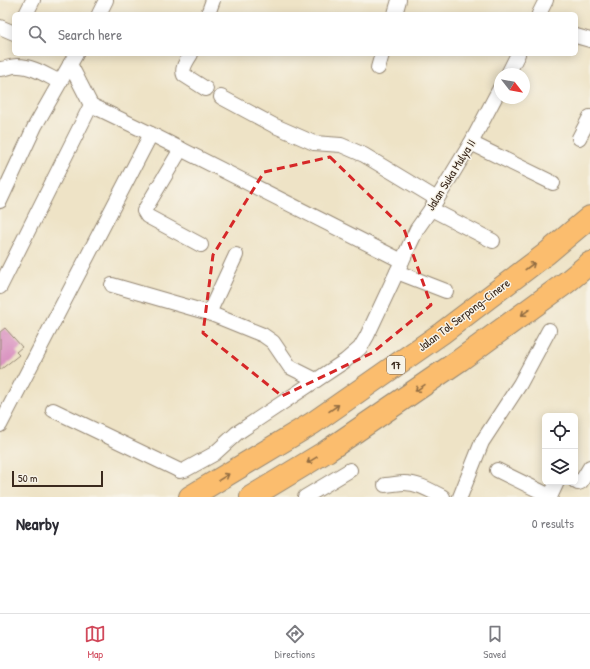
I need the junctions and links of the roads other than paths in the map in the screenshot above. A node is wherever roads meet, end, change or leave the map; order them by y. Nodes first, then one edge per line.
1 (33, 0) edge
2 (106, 0) edge
3 (213, 0) edge
4 (399, 0) edge
5 (546, 0) edge
6 (27, 12) edge
7 (99, 12) edge
8 (209, 12) edge
9 (395, 12) edge
10 (540, 12) edge
11 (0, 28) edge
12 (12, 32) edge
13 (578, 37) edge
14 (590, 40) edge
15 (190, 56) edge
16 (381, 56) edge
17 (517, 56) edge
18 (73, 59) edge
19 (378, 68) dead end
20 (511, 68) edge
21 (0, 69) edge
22 (60, 82) junction
23 (206, 89) dead end
24 (221, 97) dead end
25 (494, 99) edge
26 (91, 105) junction
27 (590, 117) edge
28 (151, 134) junction
29 (579, 138) dead end
30 (471, 143) junction
31 (181, 149) junction
32 (553, 183) dead end
33 (1, 196) edge
34 (434, 204) junction
35 (590, 217) edge
36 (493, 241) dead end
37 (201, 245) dead end
38 (236, 255) dead end
39 (590, 263) edge
40 (400, 266) junction
41 (112, 285) dead end
42 (0, 287) edge
43 (446, 291) dead end
44 (209, 313) junction
45 (549, 330) dead end
46 (316, 380) junction
47 (5, 404) edge
48 (53, 410) dead end
49 (0, 425) edge
50 (590, 466) edge
51 (350, 470) dead end
52 (497, 470) dead end
53 (578, 483) edge
54 (385, 485) dead end
55 (556, 485) edge
56 (550, 496) edge
57 (190, 497) edge
58 (251, 497) edge
59 (305, 497) edge
60 (443, 497) edge
61 (460, 497) edge

1 - 6 street
2 - 7 street
3 - 8 street
4 - 9 street
5 - 10 street
11 - 12 street
13 - 14 street
15 - 23 street
16 - 19 street
17 - 20 street
18 - 22 street
18 - 26 street
21 - 22 street
22 - 33 street
24 - 34 street
25 - 30 street, Jalan Suka Mulya II
26 - 28 street
26 - 42 street
27 - 29 street
28 - 31 street
28 - 47 street
30 - 32 street
30 - 34 street, Jalan Suka Mulya II
31 - 37 street
31 - 40 street
34 - 36 street
34 - 40 street, Jalan Suka Mulya II
57 -> 35 highway, Jalan Tol Serpong–Cinere / 17
38 - 44 street
39 -> 58 highway
40 - 43 street
40 - 46 street, Jalan Suka Mulya II
41 - 44 street
44 - 46 street
45 - 61 street
46 - 48 street, Jalan Suka Mulya II
47 - 49 street
50 - 53 street
51 - 59 street
52 - 56 street
54 - 60 street
55 - 56 street

